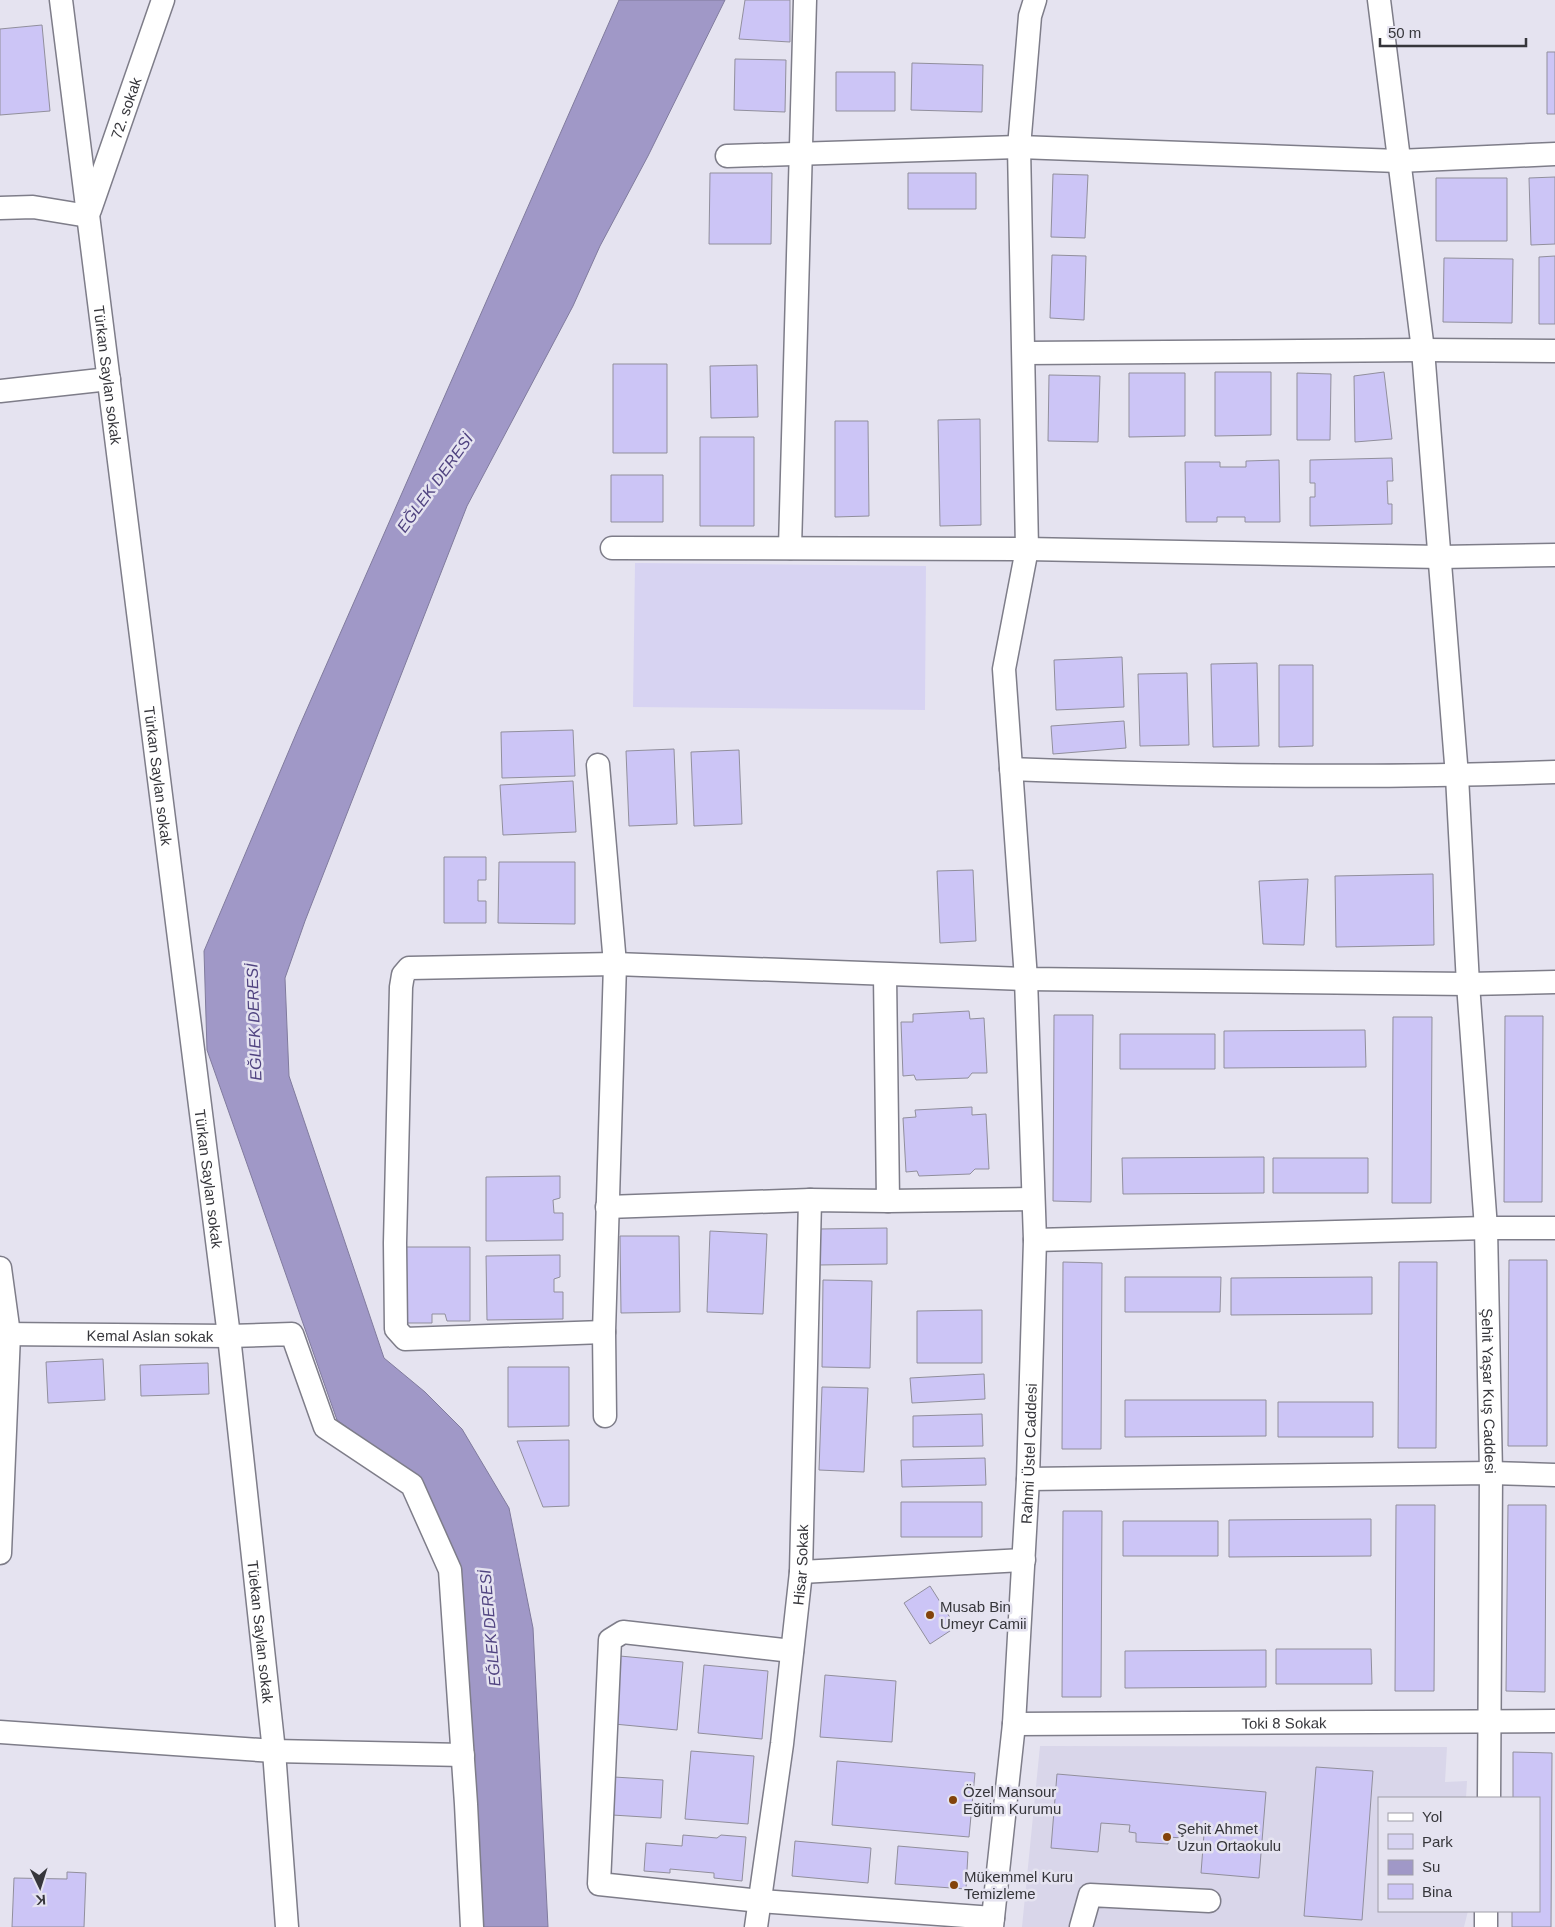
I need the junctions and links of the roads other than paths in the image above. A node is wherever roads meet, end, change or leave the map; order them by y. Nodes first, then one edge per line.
1 (61, 0) edge
2 (163, 0) edge
3 (805, 0) edge
4 (1035, 0) edge
5 (1379, 0) edge
6 (1019, 146) junction
7 (801, 154) junction
8 (1555, 154) edge
9 (727, 156) dead end
10 (1398, 161) junction
11 (0, 208) edge
12 (88, 216) junction
13 (1423, 350) junction
14 (1555, 351) edge
15 (1024, 353) junction
16 (109, 379) junction
17 (0, 391) edge
18 (612, 548) dead end
19 (790, 548) junction
20 (1027, 549) junction
21 (1555, 555) edge
22 (1440, 557) junction
23 (598, 765) dead end
24 (1011, 769) junction
25 (1555, 772) edge
26 (1457, 776) junction
27 (615, 964) junction
28 (885, 975) junction
29 (1026, 979) junction
30 (1555, 982) edge
31 (1468, 984) junction
32 (1034, 1199) junction
33 (810, 1200) junction
34 (888, 1201) junction
35 (607, 1207) junction
36 (1486, 1228) junction
37 (1555, 1228) edge
38 (1035, 1240) junction
39 (0, 1268) edge
40 (604, 1332) junction
41 (4, 1334) edge
42 (230, 1336) junction
43 (605, 1416) dead end
44 (1491, 1473) junction
45 (1555, 1475) edge
46 (1028, 1479) junction
47 (0, 1553) edge
48 (1024, 1560) junction
49 (801, 1572) junction
50 (792, 1651) junction
51 (1490, 1721) junction
52 (1555, 1721) edge
53 (1014, 1724) junction
54 (0, 1732) edge
55 (274, 1751) junction
56 (462, 1755) junction
57 (1489, 1797) edge
58 (760, 1901) junction
59 (1209, 1901) dead end
60 (1486, 1912) edge
61 (992, 1922) edge
62 (287, 1927) edge
63 (472, 1927) edge
64 (756, 1927) edge
65 (1081, 1927) edge
66 (1486, 1927) edge

1 - 12 street, Türkan Saylan sokak
2 - 12 street, 72. sokak
3 - 7 street
4 - 6 street, Rahmi Üstel Caddesi
5 - 10 street, Şehit Yaşar Kuş Caddesi
6 - 7 street
6 - 10 street
6 - 15 street, Rahmi Üstel Caddesi
7 - 9 street
7 - 19 street
8 - 10 street
10 - 13 street, Şehit Yaşar Kuş Caddesi
11 - 12 street
12 - 16 street, Türkan Saylan sokak
13 - 14 street
13 - 15 street
13 - 22 street, Şehit Yaşar Kuş Caddesi
15 - 20 street, Rahmi Üstel Caddesi
16 - 17 street
16 - 42 street, Türkan Saylan sokak
18 - 19 street
19 - 20 street
20 - 22 street
20 - 24 street, Rahmi Üstel Caddesi
21 - 22 street
22 - 26 street, Şehit Yaşar Kuş Caddesi
23 - 27 street
24 - 26 street
24 - 29 street, Rahmi Üstel Caddesi
25 - 26 street
26 - 31 street, Şehit Yaşar Kuş Caddesi
27 - 28 street
27 - 35 street
27 - 40 street
28 - 29 street
28 - 34 street
29 - 31 street
29 - 32 street, Rahmi Üstel Caddesi
30 - 31 street
31 - 36 street, Şehit Yaşar Kuş Caddesi
32 - 34 street
32 - 38 street, Rahmi Üstel Caddesi
33 - 34 street
33 - 35 street
33 - 49 street, Hisar Sokak
35 - 40 street
36 - 37 street
36 - 38 street
36 - 44 street, Şehit Yaşar Kuş Caddesi
38 - 46 street, Rahmi Üstel Caddesi
39 - 41 street
40 - 43 street
41 - 42 street, Kemal Aslan sokak
41 - 47 street
42 - 55 street, Tüekan Saylan sokak
42 - 56 street, Kemal Aslan sokak
44 - 45 street
44 - 46 street
44 - 51 street, Şehit Yaşar Kuş Caddesi
46 - 48 street, Rahmi Üstel Caddesi
48 - 49 street
48 - 53 street, Rahmi Üstel Caddesi
49 - 50 street, Hisar Sokak
50 - 58 street, Hisar Sokak
50 - 58 street
51 - 52 street, Toki 8 Sokak
51 - 53 street, Toki 8 Sokak
51 - 57 street, Şehit Yaşar Kuş Caddesi
53 - 61 street, Rahmi Üstel Caddesi
54 - 55 street
55 - 56 street
55 - 62 street, Tüekan Saylan sokak
56 - 63 street
58 - 61 street
58 - 64 street, Hisar Sokak
59 - 65 street
60 - 66 street

